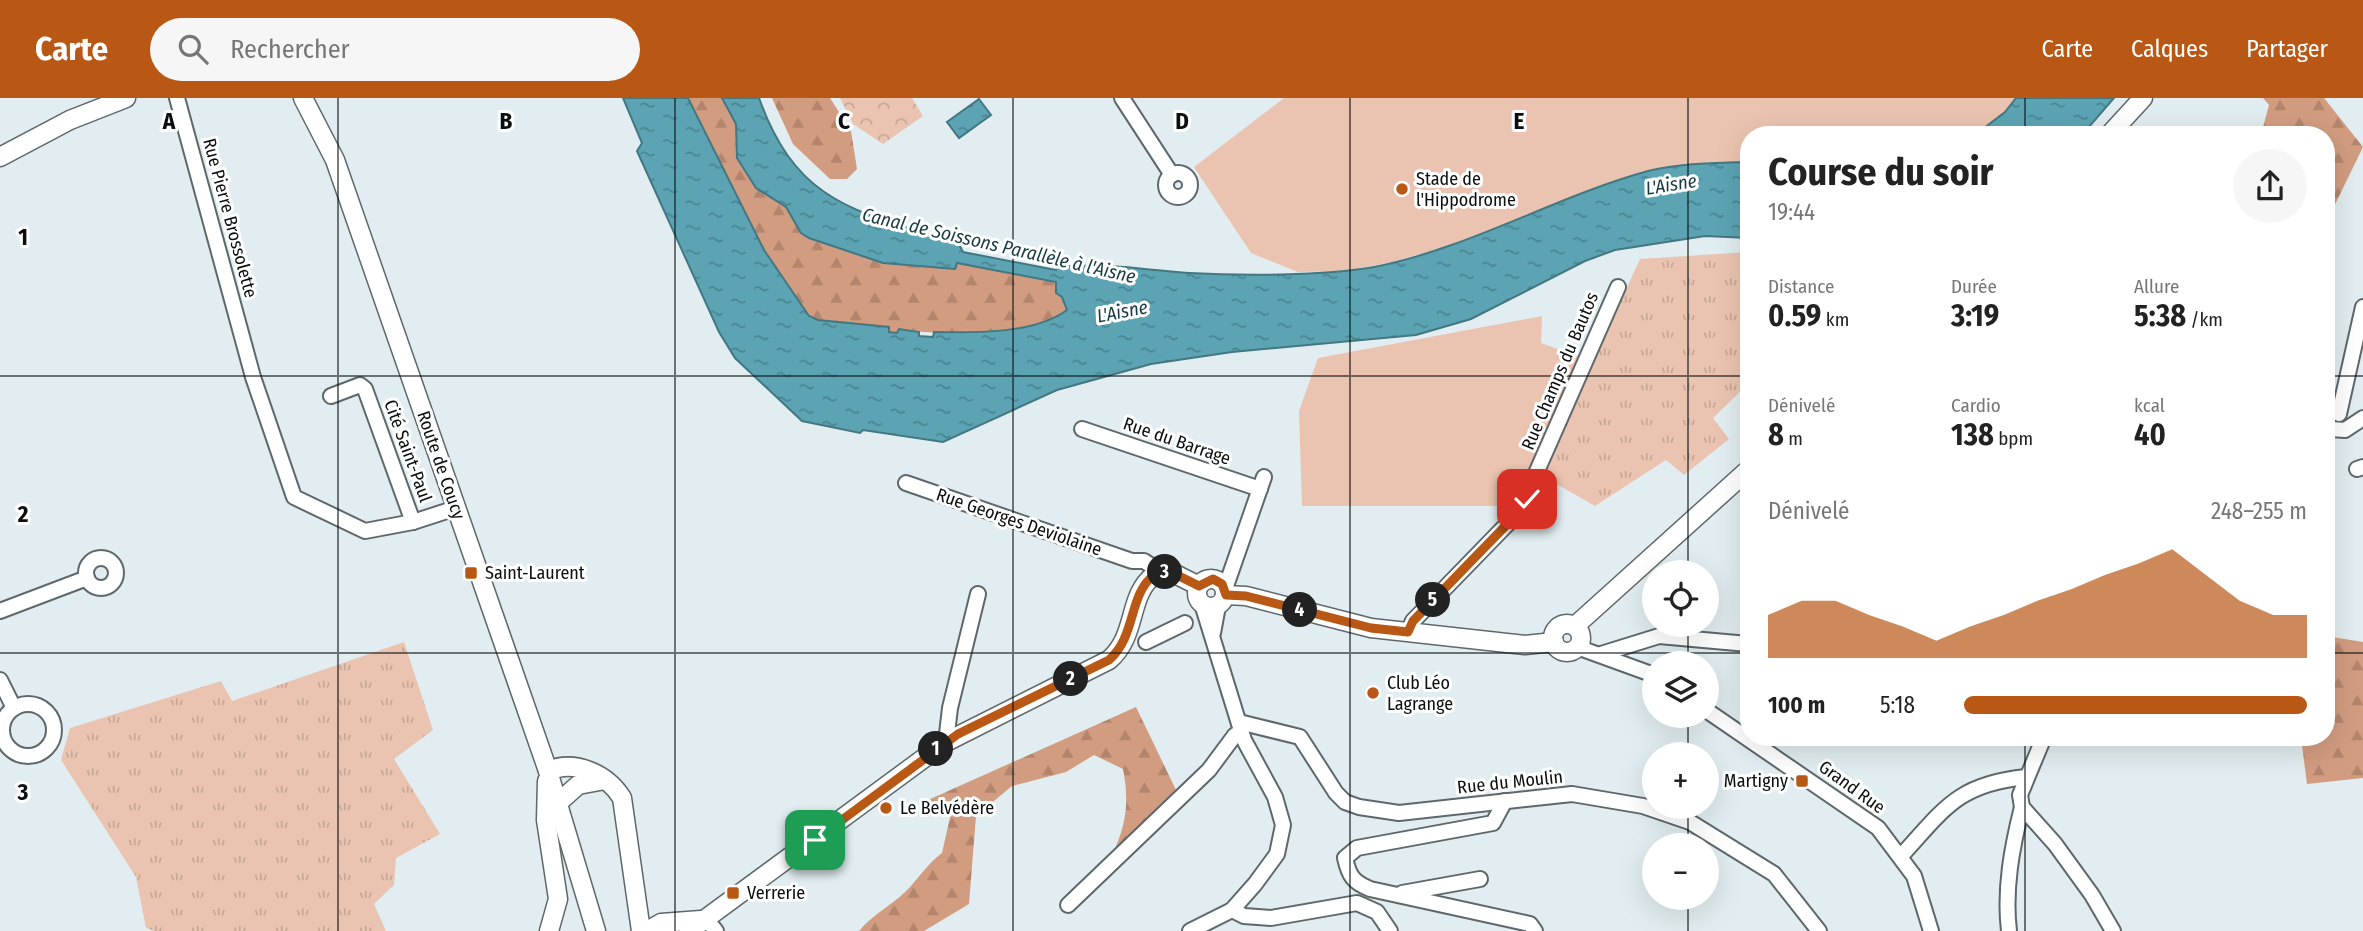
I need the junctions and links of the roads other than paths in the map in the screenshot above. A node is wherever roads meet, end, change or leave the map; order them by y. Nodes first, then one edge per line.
1 (126, 98) edge
2 (177, 98) edge
3 (303, 98) edge
4 (315, 98) edge
5 (1122, 98) edge
6 (2145, 98) edge
7 (70, 120) junction
8 (2118, 126) edge
9 (2126, 126) edge
10 (0, 149) edge
11 (0, 157) edge
12 (335, 160) junction
13 (1171, 175) dead end
14 (1618, 288) dead end
15 (2363, 307) edge
16 (331, 396) dead end
17 (2335, 405) edge
18 (2363, 408) edge
19 (2335, 415) edge
20 (2363, 418) edge
21 (1082, 429) dead end
22 (2335, 429) edge
23 (1740, 477) edge
24 (906, 482) dead end
25 (456, 508) junction
26 (413, 522) junction
27 (1132, 561) junction
28 (1162, 573) junction
29 (87, 578) dead end
30 (1145, 583) junction
31 (978, 594) dead end
32 (1214, 596) junction
33 (0, 611) edge
34 (1185, 623) dead end
35 (1575, 626) junction
36 (1408, 632) junction
37 (1146, 642) dead end
38 (1554, 642) junction
39 (1740, 643) edge
40 (1577, 647) junction
41 (1601, 654) junction
42 (1642, 670) edge
43 (0, 680) edge
44 (14, 708) junction
45 (1719, 719) edge
46 (1240, 727) junction
47 (1740, 733) edge
48 (946, 742) junction
49 (1760, 746) edge
50 (2040, 746) edge
51 (2, 747) edge
52 (548, 771) junction
53 (2026, 777) junction
54 (606, 780) junction
55 (1505, 801) junction
56 (558, 803) junction
57 (2022, 807) junction
58 (1901, 856) junction
59 (1480, 879) dead end
60 (634, 894) junction
61 (1393, 894) junction
62 (1068, 905) dead end
63 (1232, 910) junction
64 (711, 925) edge
65 (656, 928) edge
66 (549, 931) edge
67 (596, 931) edge
68 (641, 931) edge
69 (689, 931) edge
70 (1190, 931) edge
71 (1390, 931) edge
72 (1535, 931) edge
73 (1819, 931) edge
74 (1931, 931) edge
75 (2009, 931) edge
76 (2113, 931) edge

1 - 7 main road
2 - 26 street, Rue Pierre Brossolette
3 - 12 main road, Route de Coucy
4 - 12 main road, Route de Coucy
5 - 13 street
6 - 8 main road
6 - 9 main road
7 - 10 main road
7 - 11 main road
12 - 25 main road, Route de Coucy
14 - 36 street, Rue Champs du Bautos
15 - 17 street
16 - 26 street, Cité Saint-Paul
18 - 19 street
20 - 22 street
21 - 32 street, Rue du Barrage
23 - 35 main road
24 - 27 street, Rue Georges Deviolaine
25 - 26 street
25 - 52 main road, Route de Coucy
27 - 28 street, Rue Georges Deviolaine
27 - 30 street
28 - 30 main road
28 - 32 main road, Rue Georges Deviolaine
29 - 33 street
30 - 48 main road
31 - 48 street
32 - 36 main road, Rue Georges Deviolaine
32 - 46 street
34 - 37 street
35 - 38 main road
35 - 40 main road
36 - 38 main road, Rue Georges Deviolaine
38 - 40 main road
39 - 41 street
40 - 41 street
41 - 42 street
43 - 44 street
44 - 51 street
44 - 51 street
45 - 47 street, Grand Rue
46 - 55 street, Rue du Moulin
46 - 62 street
46 - 63 street
48 - 64 main road
49 - 58 street, Grand Rue
50 - 53 street
52 - 54 main road
52 - 56 main road, Route de Coucy
52 - 66 main road
53 - 57 street
53 - 58 street
54 - 56 main road
54 - 60 main road
55 - 61 street
55 - 73 street, Rue du Moulin
56 - 67 main road, Route de Coucy
57 - 75 street
57 - 76 street
58 - 74 street, Grand Rue
59 - 61 street
60 - 65 main road
60 - 68 main road
61 - 72 street
63 - 70 street
63 - 71 street
64 - 65 main road
64 - 69 main road

